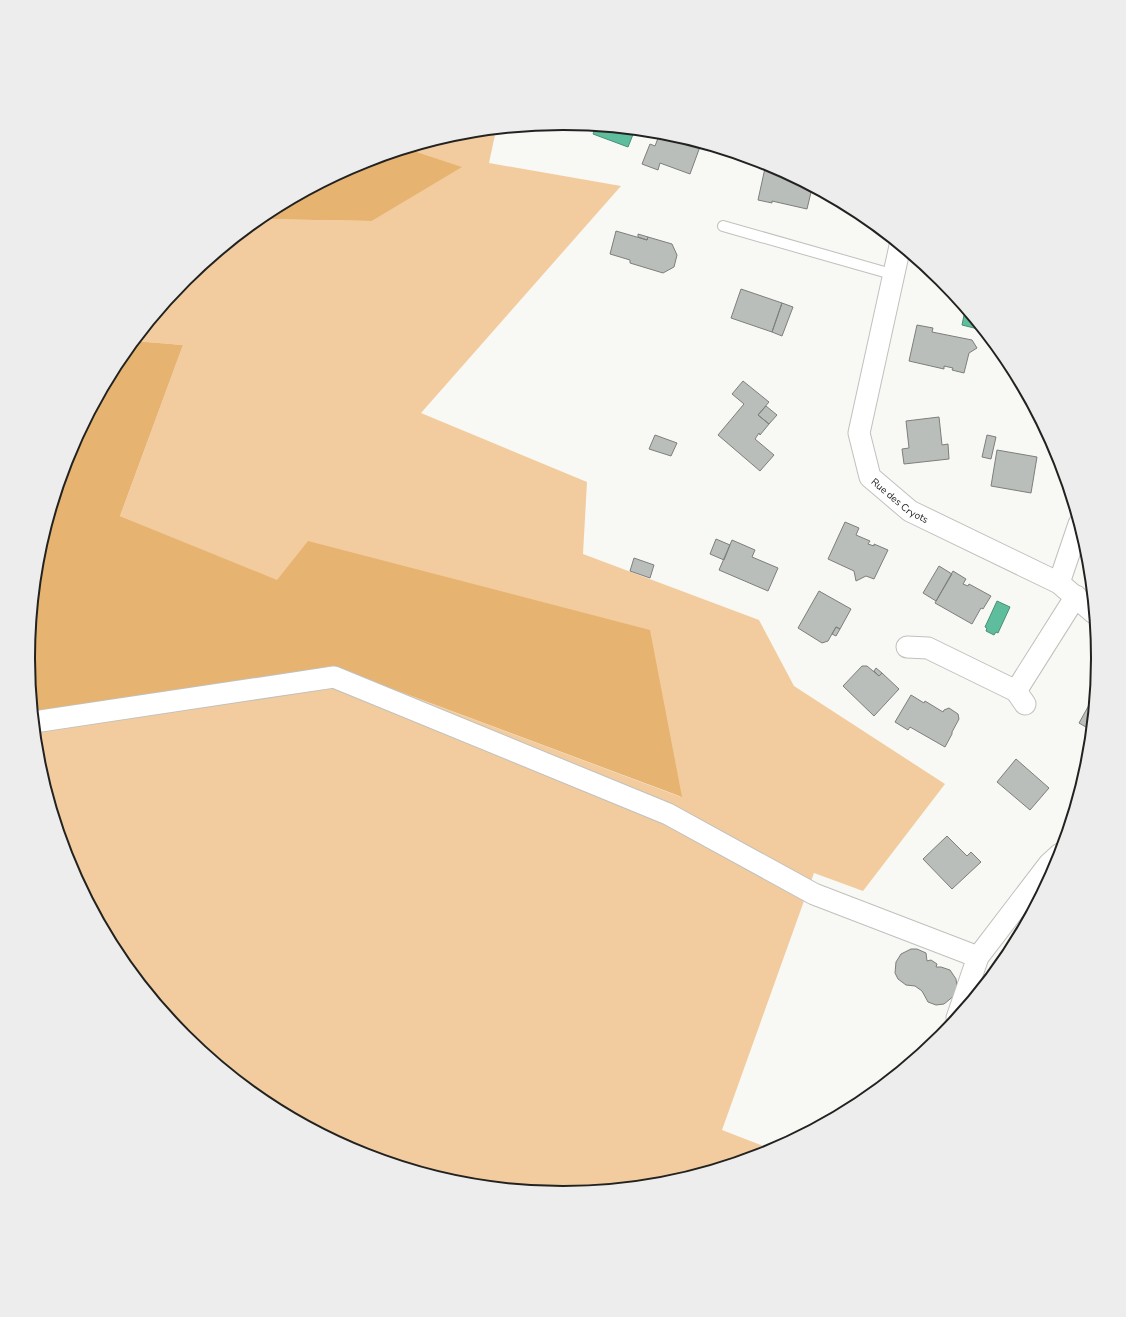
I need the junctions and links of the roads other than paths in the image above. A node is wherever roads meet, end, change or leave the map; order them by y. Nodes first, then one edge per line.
1 (723, 226) dead end
2 (899, 252) edge
3 (895, 275) junction
4 (1076, 533) edge
5 (1059, 582) junction
6 (1076, 596) junction
7 (1088, 607) edge
8 (907, 647) dead end
9 (39, 721) edge
10 (1050, 863) edge
11 (978, 957) junction
12 (961, 1005) edge

1 - 3 lane
2 - 3 street, Rue des Cryots
3 - 5 street, Rue des Cryots
4 - 5 street
5 - 6 street, Rue des Cryots
6 - 7 street, Rue des Cryots
6 - 8 street
9 - 11 street
10 - 11 street
11 - 12 street

